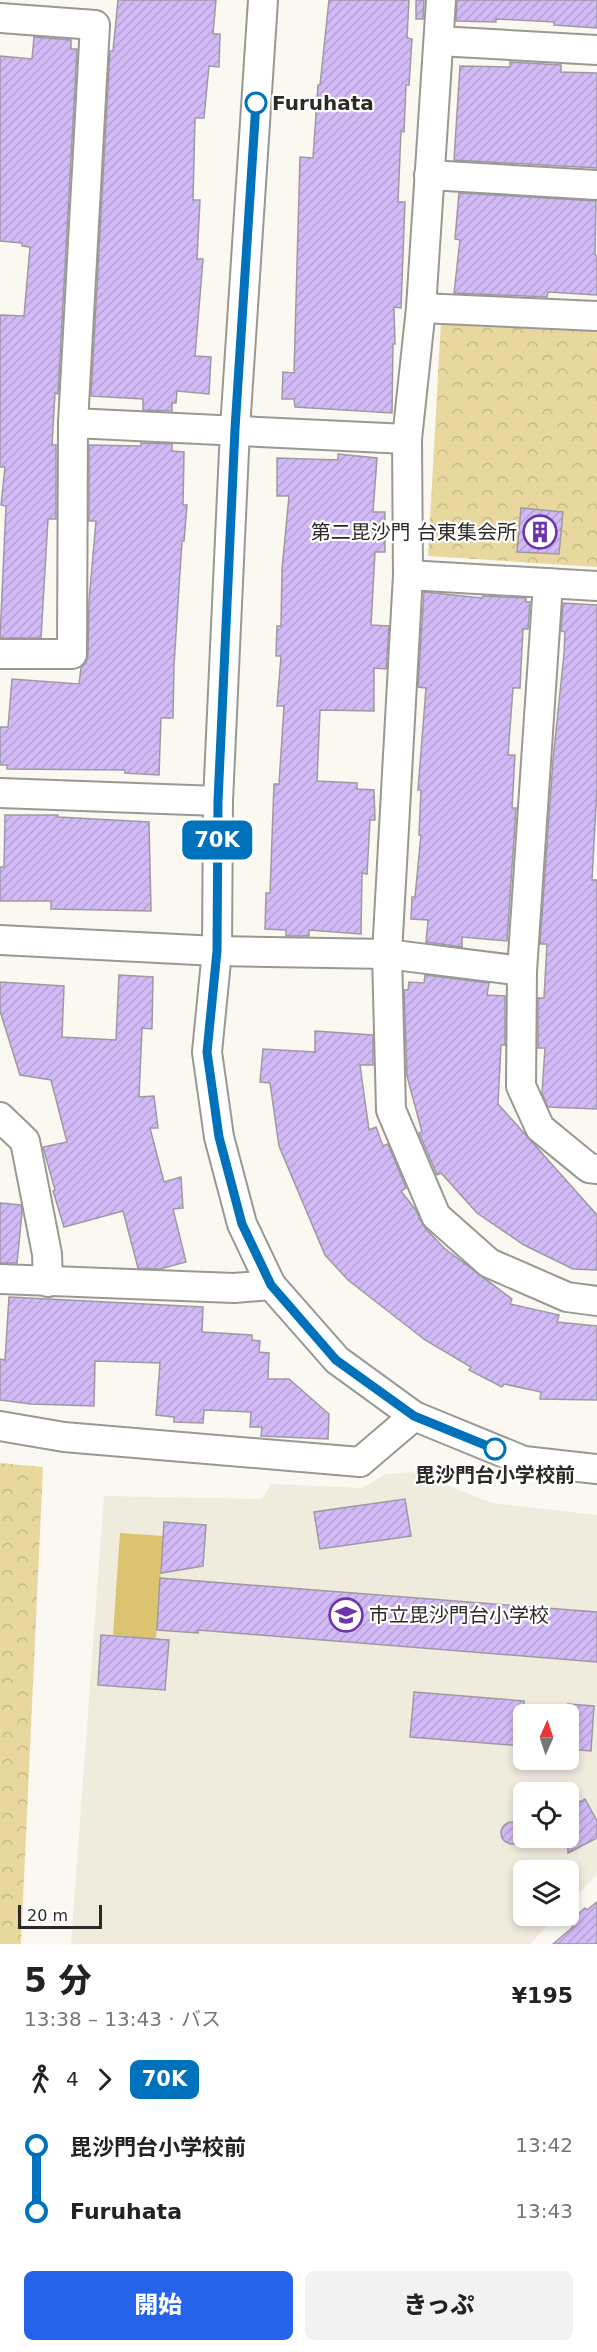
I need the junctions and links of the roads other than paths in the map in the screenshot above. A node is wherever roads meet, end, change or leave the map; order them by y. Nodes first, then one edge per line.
1 (263, 0) edge
2 (441, 0) edge
3 (0, 18) edge
4 (439, 41) junction
5 (597, 50) edge
6 (429, 175) junction
7 (597, 185) edge
8 (421, 308) junction
9 (597, 316) edge
10 (73, 423) junction
11 (235, 429) junction
12 (408, 439) junction
13 (408, 575) junction
14 (548, 583) junction
15 (597, 586) edge
16 (0, 654) edge
17 (0, 793) edge
18 (218, 801) junction
19 (0, 940) edge
20 (217, 951) junction
21 (387, 954) junction
22 (522, 971) junction
23 (0, 1117) edge
24 (597, 1169) edge
25 (0, 1279) edge
26 (48, 1282) junction
27 (271, 1285) junction
28 (597, 1301) edge
29 (414, 1416) junction
30 (0, 1426) edge
31 (597, 1468) edge

1 - 11 street
2 - 4 street
3 - 10 street
4 - 5 street
4 - 6 street
6 - 7 street
6 - 8 street
8 - 9 street
8 - 12 street
10 - 11 street
10 - 16 street
11 - 12 street
11 - 18 street
12 - 13 street
13 - 14 street
13 - 21 street
14 - 15 street
14 - 22 street
17 - 18 street
18 - 20 street
19 - 20 street
20 - 21 street
20 - 27 street
21 - 22 street
21 - 28 street
22 - 24 street
23 - 26 street
25 - 26 street
26 - 27 street
27 - 29 street
29 - 30 street
29 - 31 street

